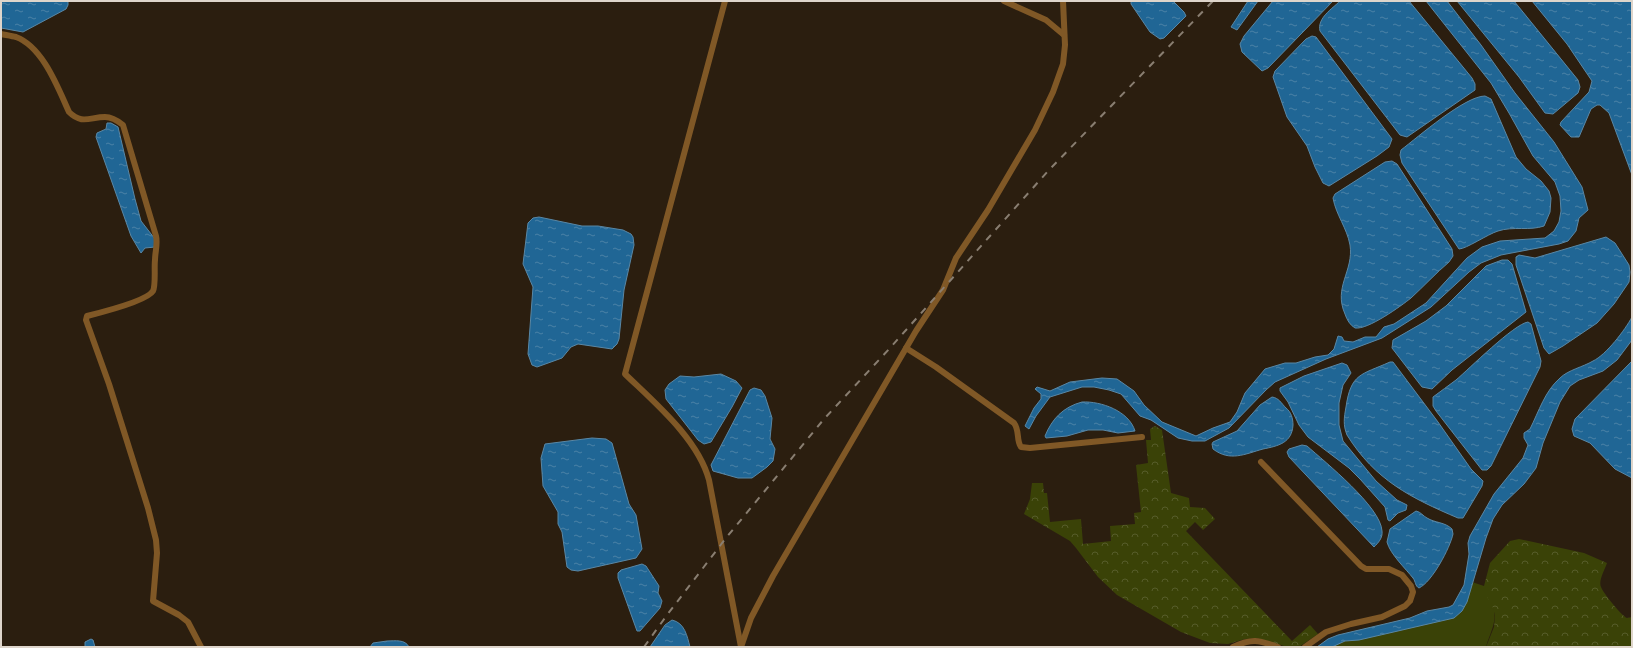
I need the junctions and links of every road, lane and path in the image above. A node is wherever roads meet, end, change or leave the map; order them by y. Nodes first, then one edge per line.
1 (725, 1) edge
2 (1004, 1) edge
3 (1063, 1) edge
4 (1, 34) edge
5 (1064, 35) junction
6 (906, 348) junction
7 (1142, 437) dead end
8 (1261, 462) dead end
9 (201, 647) edge
10 (741, 647) edge
11 (1233, 647) edge
12 (1278, 647) edge
13 (1305, 647) edge

1 - 10 street
2 - 5 street
3 - 5 street
4 - 9 street
5 - 6 street
6 - 7 street
6 - 10 street
8 - 13 street
11 - 12 street

